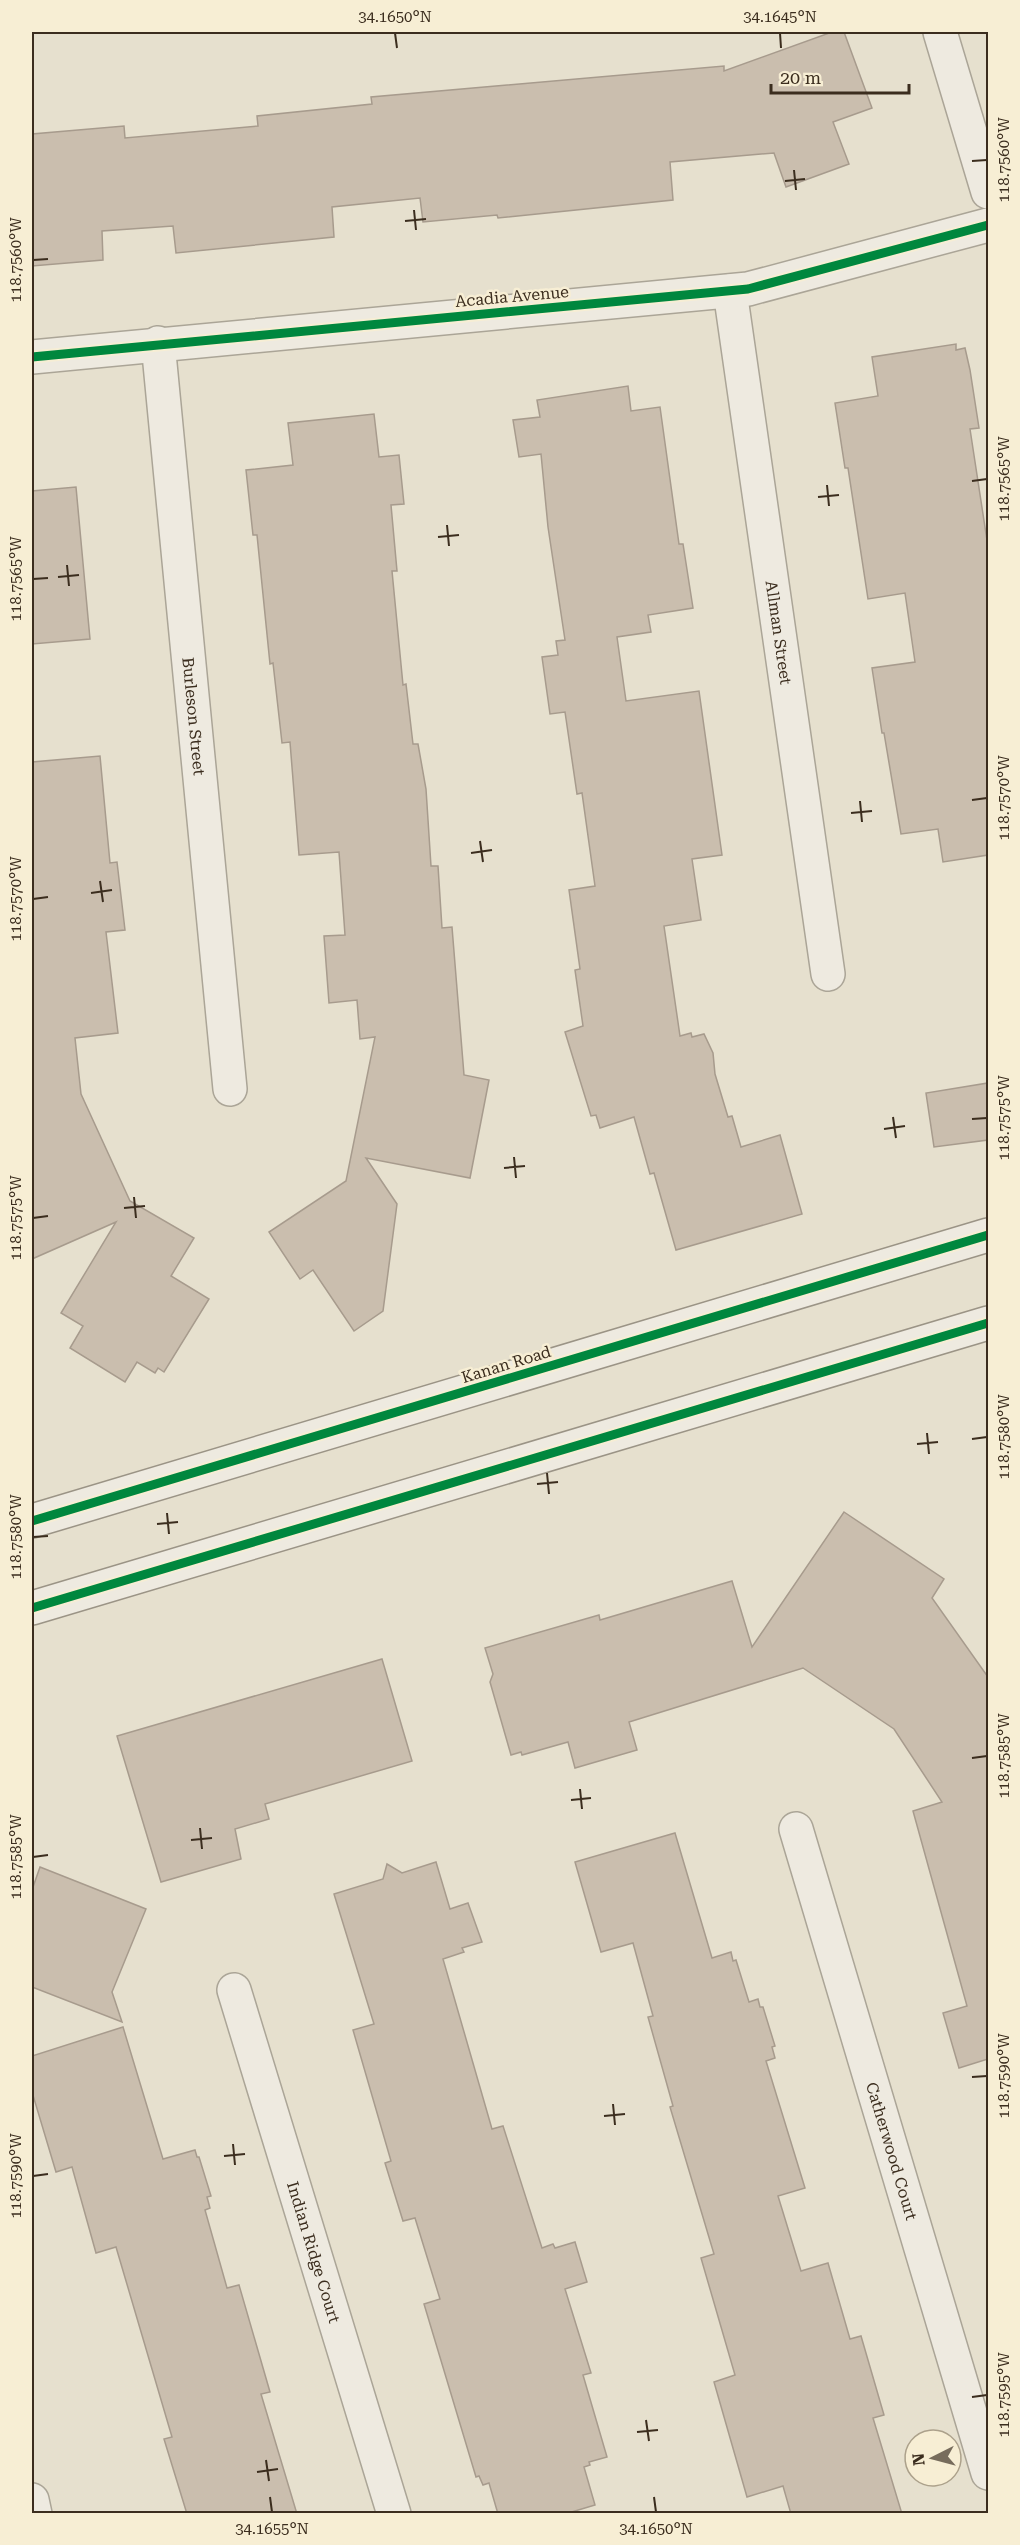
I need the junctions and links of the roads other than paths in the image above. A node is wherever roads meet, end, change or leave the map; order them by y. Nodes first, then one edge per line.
1 (940, 32) edge
2 (988, 192) edge
3 (988, 225) edge
4 (730, 291) junction
5 (158, 344) junction
6 (32, 357) edge
7 (828, 974) dead end
8 (230, 1089) dead end
9 (988, 1235) edge
10 (988, 1323) edge
11 (32, 1521) edge
12 (32, 1608) edge
13 (795, 1829) dead end
14 (234, 1990) dead end
15 (988, 2474) edge
16 (32, 2500) edge
17 (35, 2514) edge
18 (394, 2514) edge

1 - 2 street
3 - 4 street, Acadia Avenue
4 - 5 street, Acadia Avenue
4 - 7 street, Allman Street
5 - 6 street, Acadia Avenue
5 - 8 street, Burleson Street
9 - 11 street, Kanan Road
10 - 12 street
13 - 15 street, Catherwood Court
14 - 18 street, Indian Ridge Court
16 - 17 street

